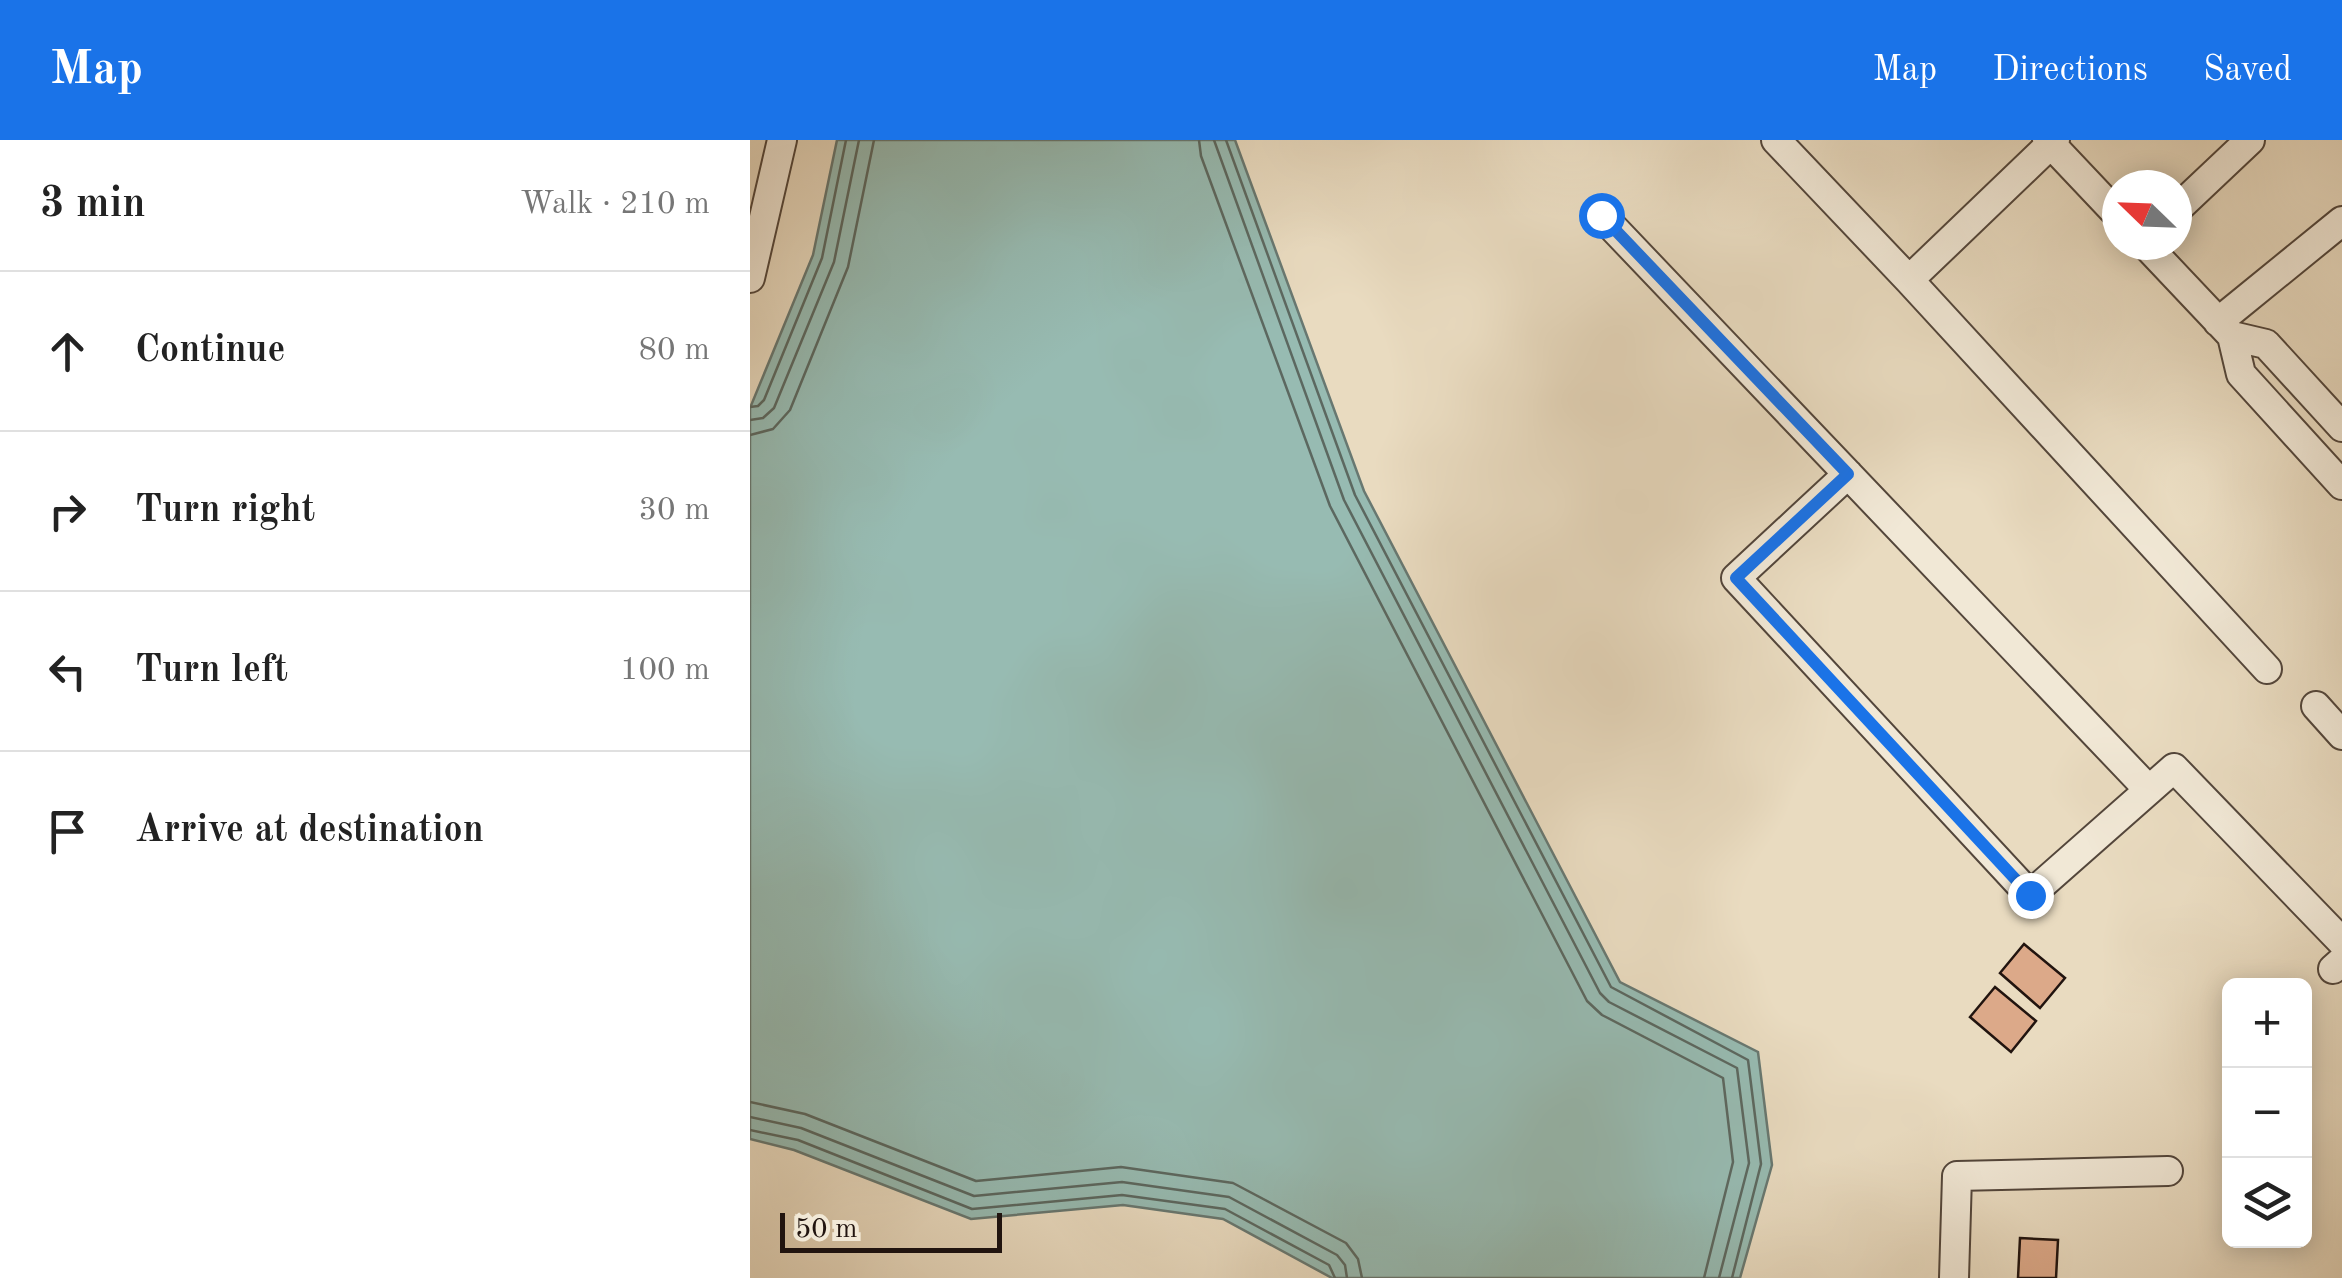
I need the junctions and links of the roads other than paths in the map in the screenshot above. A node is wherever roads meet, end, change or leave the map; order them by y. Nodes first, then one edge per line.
1 (782, 140) edge
2 (1776, 140) edge
3 (2250, 140) edge
4 (2051, 141) edge
5 (2192, 195) edge
6 (2102, 197) edge
7 (1601, 215) dead end
8 (2342, 221) edge
9 (2160, 260) edge
10 (750, 278) edge
11 (1910, 280) junction
12 (2225, 329) junction
13 (2342, 428) edge
14 (1848, 474) junction
15 (2342, 485) edge
16 (2267, 669) dead end
17 (2316, 706) dead end
18 (2342, 735) edge
19 (2149, 790) junction
20 (2342, 942) edge
21 (2168, 1171) dead end
22 (1954, 1278) edge

1 - 10 street
2 - 11 street
3 - 5 street
4 - 6 street
4 - 11 street
7 - 14 street
8 - 12 street
9 - 12 street
11 - 16 street
12 - 13 street
12 - 15 street
14 - 19 street
14 - 19 street
17 - 18 street
19 - 20 street
21 - 22 street

